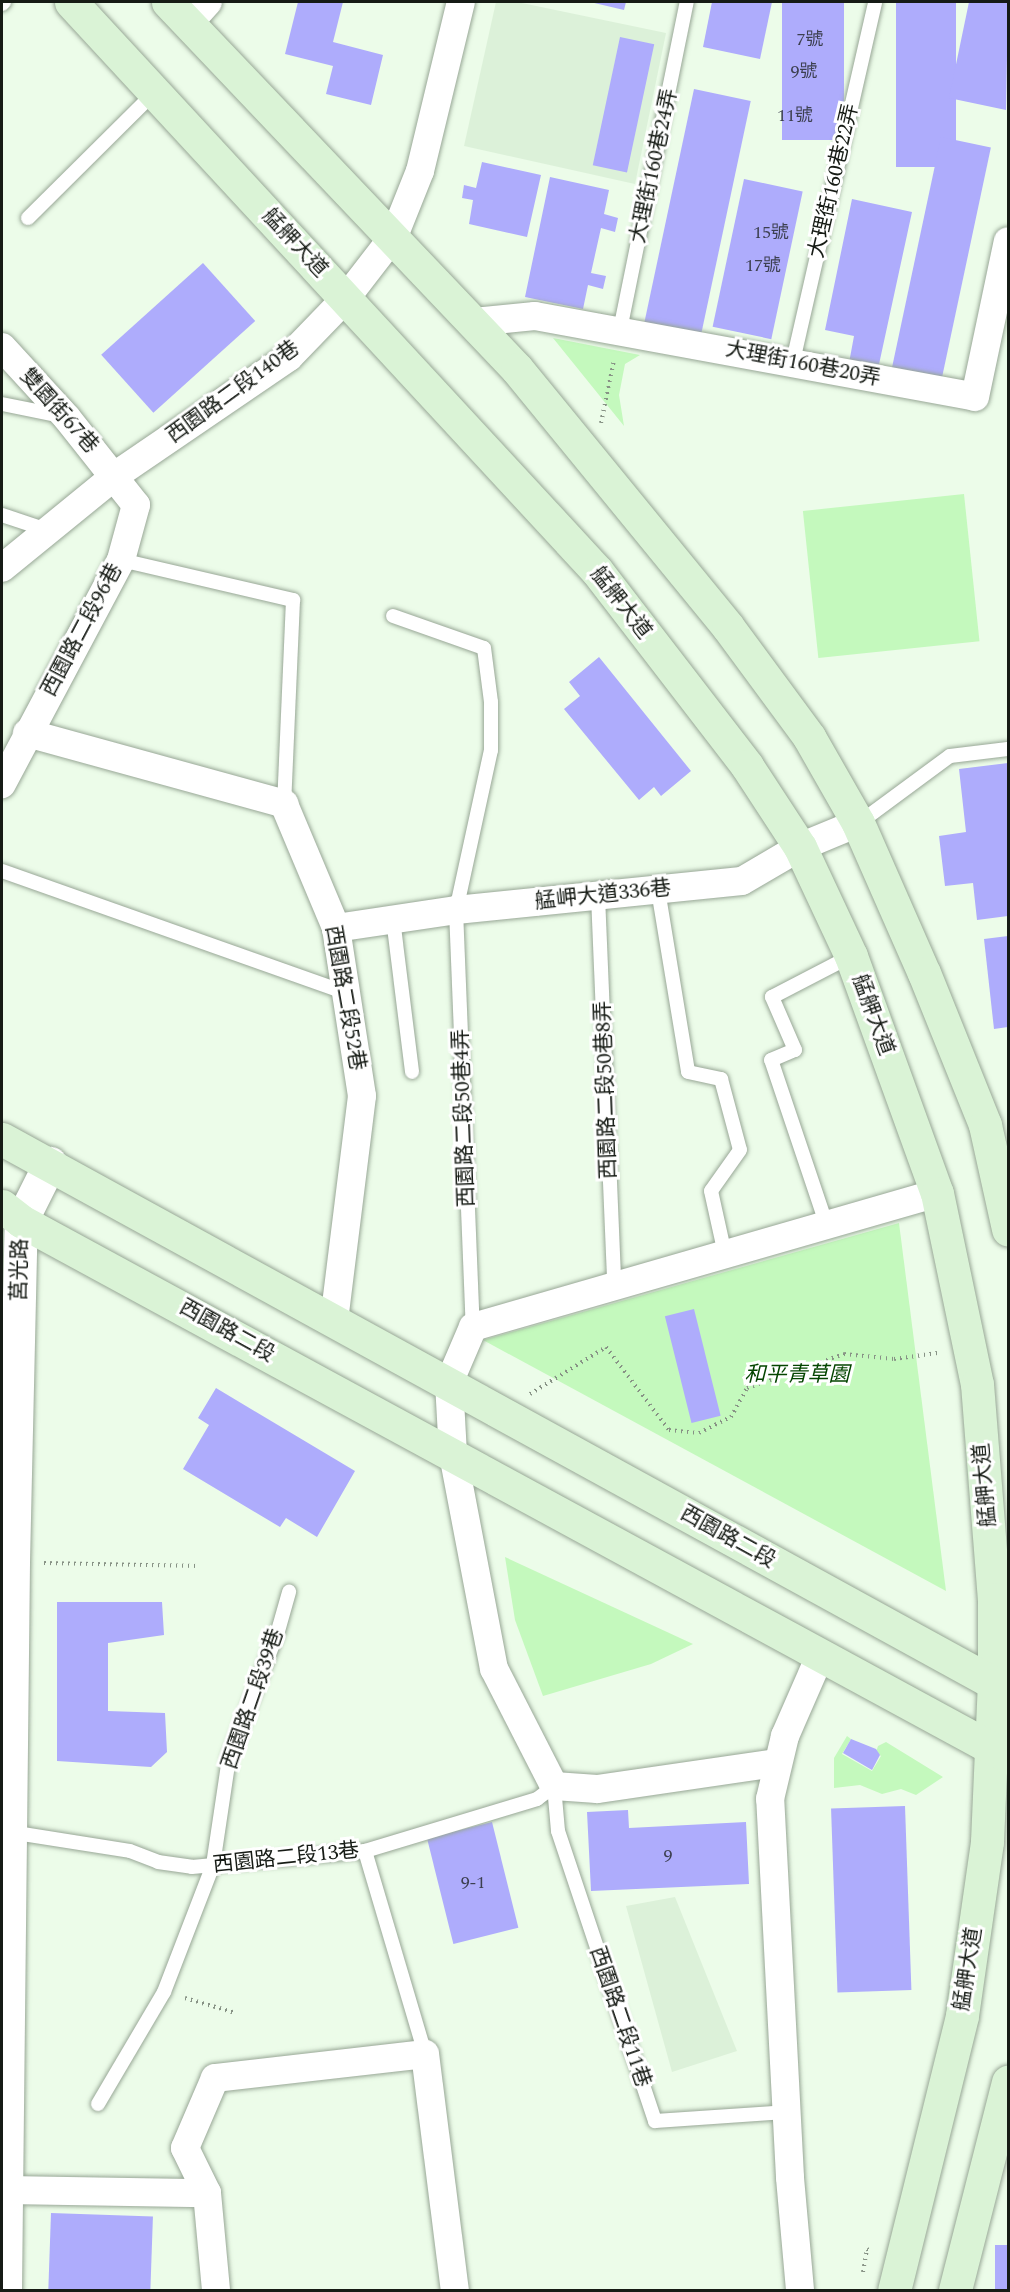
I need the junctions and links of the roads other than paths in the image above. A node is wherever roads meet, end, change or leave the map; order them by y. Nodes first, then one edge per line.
1 (71, 2) edge
2 (461, 2) edge
3 (687, 2) edge
4 (875, 2) edge
5 (188, 9) edge
6 (154, 93) junction
7 (28, 218) dead end
8 (394, 236) junction
9 (1008, 241) edge
10 (346, 297) junction
11 (474, 322) junction
12 (620, 330) junction
13 (2, 347) edge
14 (793, 362) junction
15 (2, 404) edge
16 (67, 418) junction
17 (116, 475) junction
18 (2, 515) edge
19 (47, 530) junction
20 (121, 560) junction
21 (2, 568) edge
22 (393, 616) dead end
23 (27, 733) junction
24 (1008, 749) edge
25 (2, 784) edge
26 (284, 804) junction
27 (858, 824) junction
28 (800, 847) junction
29 (2, 872) edge
30 (658, 890) junction
31 (598, 896) junction
32 (456, 910) junction
33 (393, 919) junction
34 (336, 928) junction
35 (851, 956) junction
36 (346, 993) junction
37 (412, 1072) dead end
38 (2, 1139) edge
39 (50, 1163) junction
40 (937, 1193) junction
41 (11, 1214) edge
42 (826, 1226) junction
43 (1008, 1229) edge
44 (725, 1254) junction
45 (614, 1285) junction
46 (334, 1321) junction
47 (473, 1327) junction
48 (449, 1383) junction
49 (453, 1454) junction
50 (289, 1592) dead end
51 (820, 1656) junction
52 (1001, 1686) edge
53 (1000, 1752) edge
54 (776, 1763) junction
55 (554, 1786) junction
56 (10, 1832) junction
57 (365, 1851) junction
58 (213, 1865) junction
59 (425, 2054) junction
60 (1008, 2082) edge
61 (98, 2104) dead end
62 (786, 2112) junction
63 (5, 2190) junction
64 (207, 2193) junction
65 (5, 2290) edge
66 (216, 2290) edge
67 (455, 2290) edge
68 (800, 2290) edge
69 (894, 2290) edge
70 (955, 2290) edge

1 - 6 main road, 艋舺大道
2 - 8 street, 西園路二段140巷
3 - 12 lane, 大理街160巷24弄
4 - 14 lane, 大理街160巷22弄
5 - 8 main road
6 - 7 lane
6 - 10 main road, 艋舺大道
8 - 10 street, 西園路二段140巷
8 - 11 main road
9 - 14 street, 大理街160巷20弄
10 - 17 street, 西園路二段140巷
10 - 28 main road, 艋舺大道
11 - 12 street, 大理街160巷20弄
11 - 27 main road
12 - 14 street, 大理街160巷20弄
13 - 16 street, 雙園街67巷
15 - 16 lane
16 - 17 street, 雙園街67巷
17 - 19 street, 西園路二段140巷
17 - 20 street, 西園路二段96巷
18 - 19 lane
19 - 21 street, 西園路二段140巷
20 - 23 street, 西園路二段96巷
20 - 26 lane
22 - 32 lane, 西園路二段50巷4弄
23 - 25 street, 西園路二段96巷
23 - 26 street
24 - 27 lane
26 - 34 street, 西園路二段52巷
27 - 28 street, 艋岬大道336巷
27 - 43 main road
28 - 30 street, 艋岬大道336巷
28 - 35 main road, 艋舺大道
29 - 36 lane
30 - 31 street, 艋岬大道336巷
30 - 44 lane
31 - 32 street, 艋岬大道336巷
31 - 45 lane, 西園路二段50巷8弄
32 - 33 street, 艋岬大道336巷
32 - 47 lane, 西園路二段50巷4弄
33 - 34 street, 艋岬大道336巷
33 - 37 lane
34 - 36 street, 西園路二段52巷
35 - 40 main road, 艋舺大道
35 - 42 lane
36 - 46 street, 西園路二段52巷
38 - 39 main road, 西園路二段
39 - 41 street
39 - 46 main road, 西園路二段
40 - 42 street
40 - 52 main road, 艋舺大道
41 - 49 main road, 西園路二段
41 - 56 street, 莒光路
42 - 44 street
44 - 45 street
45 - 47 street
46 - 48 main road, 西園路二段
47 - 48 street
48 - 49 street
48 - 52 main road, 西園路二段
49 - 51 main road, 西園路二段
49 - 55 street
50 - 58 lane, 西園路二段39巷
51 - 53 main road, 西園路二段
51 - 54 street
52 - 53 main road, 艋舺大道
53 - 69 main road, 艋舺大道
54 - 55 street
54 - 62 street
55 - 57 lane, 西園路二段13巷
55 - 62 lane, 西園路二段11巷
56 - 58 lane, 西園路二段13巷
56 - 63 street, 莒光路
57 - 58 lane, 西園路二段13巷
57 - 59 lane
58 - 61 lane, 西園路二段39巷
59 - 64 street
59 - 67 street
60 - 70 main road
62 - 68 street
63 - 64 street
63 - 65 street, 莒光路
64 - 66 street

